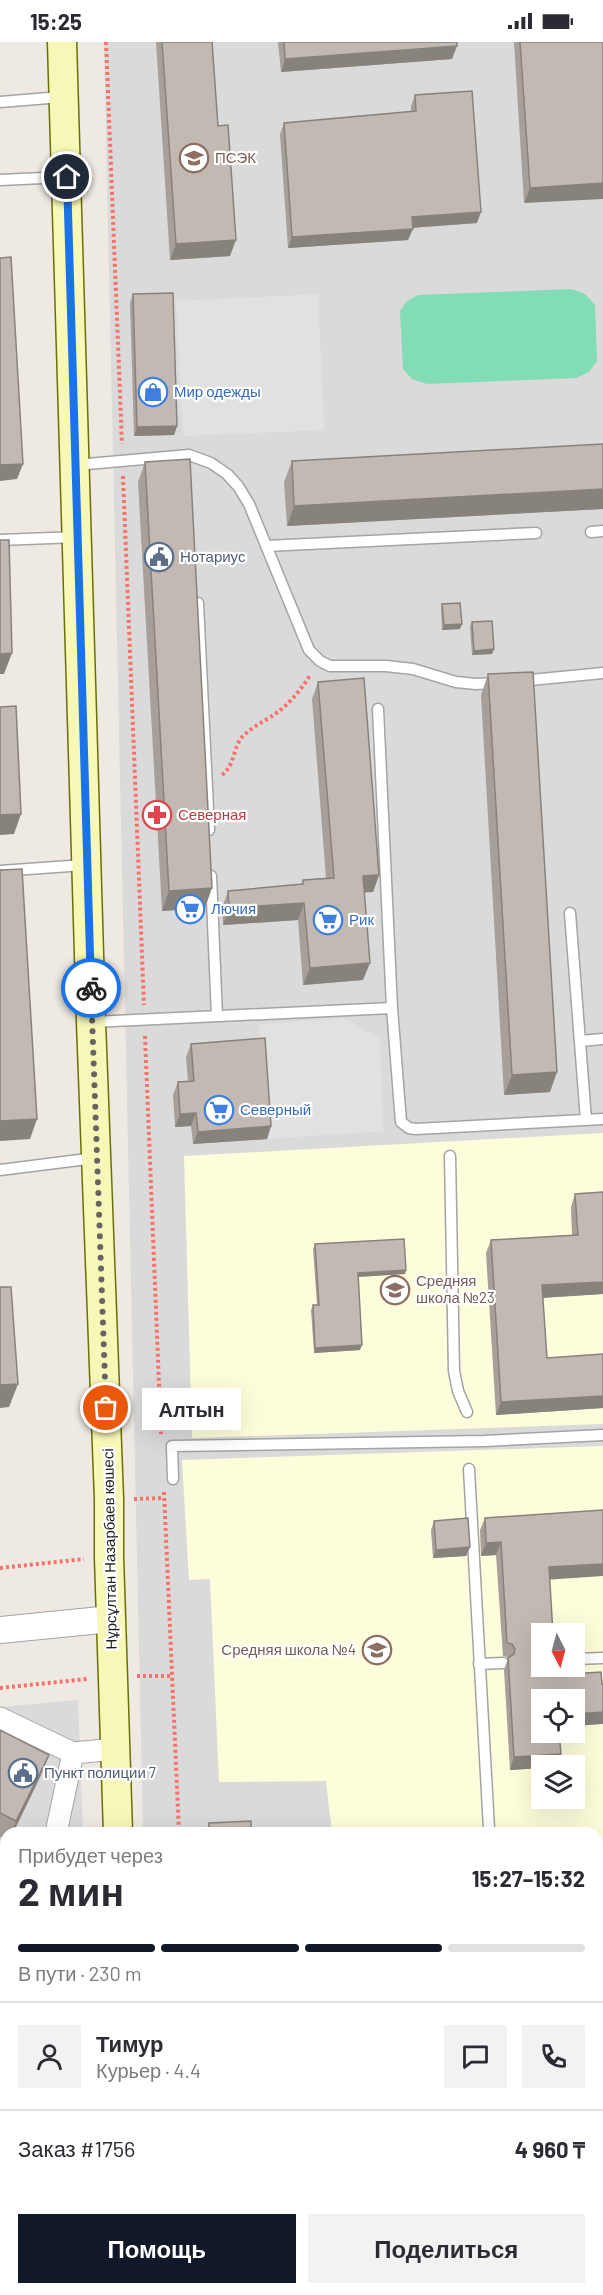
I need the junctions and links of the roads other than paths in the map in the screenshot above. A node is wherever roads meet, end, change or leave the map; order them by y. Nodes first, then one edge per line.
1 (62, 42) edge
2 (64, 96) junction
3 (0, 102) edge
4 (67, 177) junction
5 (0, 180) edge
6 (189, 455) junction
7 (75, 465) junction
8 (189, 467) edge
9 (536, 533) dead end
10 (77, 537) junction
11 (0, 540) edge
12 (266, 546) junction
13 (197, 586) edge
14 (603, 672) edge
15 (378, 709) dead end
16 (210, 840) edge
17 (211, 863) edge
18 (87, 865) junction
19 (0, 871) edge
20 (570, 913) dead end
21 (392, 1008) junction
22 (217, 1016) junction
23 (91, 1022) junction
24 (603, 1039) edge
25 (580, 1041) junction
26 (603, 1119) edge
27 (586, 1120) junction
28 (450, 1156) dead end
29 (96, 1157) junction
30 (0, 1170) edge
31 (467, 1412) dead end
32 (603, 1435) edge
33 (469, 1469) dead end
34 (173, 1479) dead end
35 (111, 1619) junction
36 (0, 1630) edge
37 (603, 1658) edge
38 (585, 1659) edge
39 (503, 1663) dead end
40 (480, 1664) junction
41 (0, 1718) edge
42 (116, 1749) junction
43 (73, 1753) junction
44 (57, 1827) edge
45 (118, 1827) edge
46 (489, 1827) edge

1 - 2 main road, Нұрсұлтан Назарбаев көшесі
2 - 3 lane
2 - 4 main road, Нұрсұлтан Назарбаев көшесі
4 - 5 lane
4 - 7 main road, Нұрсұлтан Назарбаев көшесі
6 - 7 lane
6 - 8 lane
6 - 12 lane
7 - 10 main road, Нұрсұлтан Назарбаев көшесі
9 - 12 lane
10 - 11 lane
10 - 18 main road, Нұрсұлтан Назарбаев көшесі
12 - 14 lane
13 - 16 lane
15 - 21 lane
17 - 22 lane
18 - 19 lane
18 - 23 main road, Нұрсұлтан Назарбаев көшесі
20 - 25 lane
21 - 22 lane
21 - 27 lane
22 - 23 lane
23 - 29 main road, Нұрсұлтан Назарбаев көшесі
24 - 25 lane
25 - 27 lane
26 - 27 lane
28 - 31 lane
29 - 30 lane
29 - 35 main road, Нұрсұлтан Назарбаев көшесі
32 - 34 lane
33 - 40 lane
35 - 36 street
35 - 42 main road, Нұрсұлтан Назарбаев көшесі
37 - 38 lane
39 - 40 lane
40 - 46 lane
41 - 43 street
42 - 43 street
42 - 45 main road, Нұрсұлтан Назарбаев көшесі
43 - 44 street

